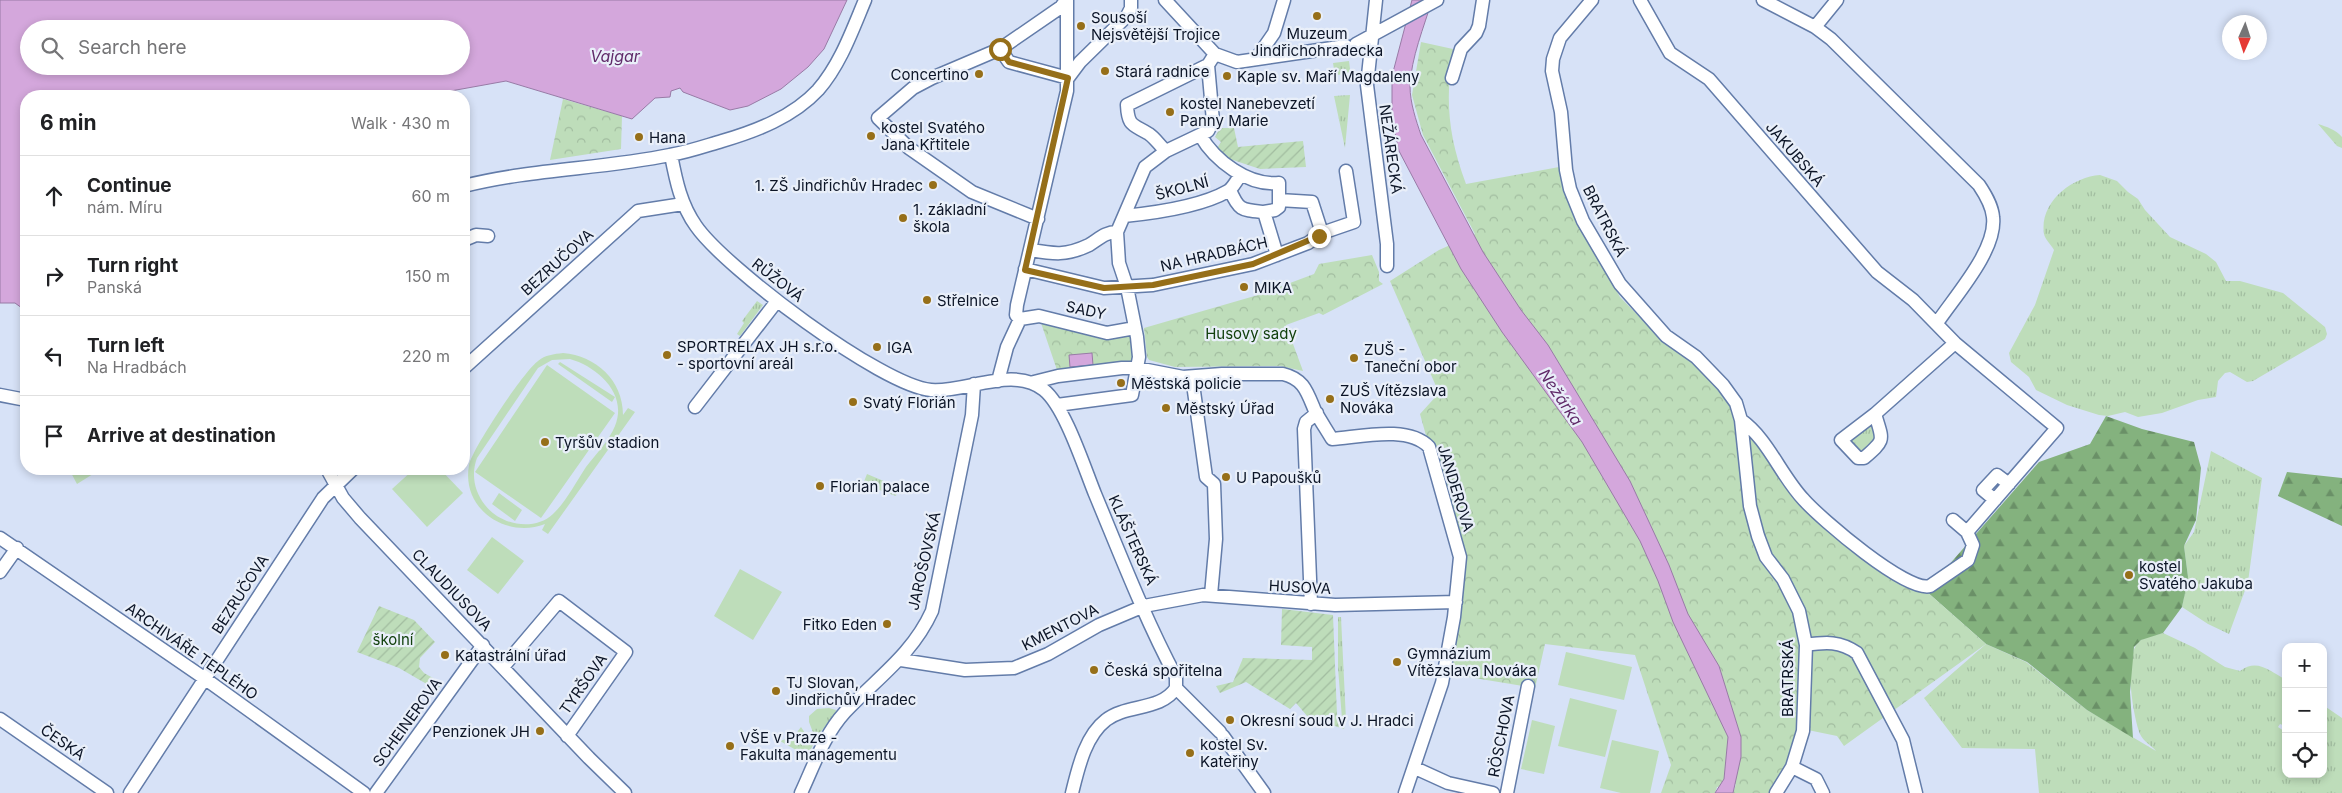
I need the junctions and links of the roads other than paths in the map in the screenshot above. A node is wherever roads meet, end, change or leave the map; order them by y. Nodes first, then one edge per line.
1 (865, 0) edge
2 (1067, 0) edge
3 (1131, 0) edge
4 (1165, 0) edge
5 (1284, 0) edge
6 (1376, 0) edge
7 (1437, 0) edge
8 (1484, 0) edge
9 (1592, 0) edge
10 (1640, 0) edge
11 (1763, 0) edge
12 (1837, 0) edge
13 (1815, 27) junction
14 (1371, 37) junction
15 (1000, 49) junction
16 (1212, 59) junction
17 (1256, 59) junction
18 (1068, 78) junction
19 (1452, 78) dead end
20 (1200, 135) junction
21 (1166, 151) junction
22 (671, 155) junction
23 (1346, 171) dead end
24 (1240, 176) junction
25 (470, 185) edge
26 (1230, 190) junction
27 (1279, 200) junction
28 (683, 204) junction
29 (1264, 212) junction
30 (1124, 216) junction
31 (1038, 220) junction
32 (1117, 232) junction
33 (1322, 233) junction
34 (488, 236) dead end
35 (470, 238) edge
36 (1031, 250) junction
37 (1278, 255) junction
38 (1387, 266) dead end
39 (1025, 270) junction
40 (1127, 287) junction
41 (777, 301) junction
42 (1020, 318) junction
43 (1937, 323) junction
44 (1135, 328) junction
45 (1955, 343) junction
46 (470, 363) edge
47 (1137, 368) junction
48 (1192, 377) junction
49 (998, 381) junction
50 (1034, 382) junction
51 (974, 384) junction
52 (0, 395) edge
53 (20, 399) edge
54 (1057, 406) junction
55 (695, 407) dead end
56 (1317, 413) junction
57 (1875, 414) dead end
58 (1741, 420) junction
59 (330, 475) edge
60 (346, 475) edge
61 (335, 485) junction
62 (1952, 520) dead end
63 (1967, 532) junction
64 (0, 538) edge
65 (18, 548) junction
66 (0, 572) edge
67 (1211, 595) junction
68 (1456, 602) junction
69 (1312, 604) junction
70 (1144, 606) junction
71 (483, 645) junction
72 (1806, 645) junction
73 (900, 660) junction
74 (503, 667) junction
75 (204, 678) junction
76 (1528, 686) dead end
77 (1176, 688) junction
78 (0, 718) edge
79 (567, 736) junction
80 (1792, 767) junction
81 (1415, 768) junction
82 (107, 793) edge
83 (130, 793) edge
84 (364, 793) edge
85 (376, 793) edge
86 (625, 793) edge
87 (801, 793) edge
88 (1072, 793) edge
89 (1264, 793) edge
90 (1406, 793) edge
91 (1493, 793) edge
92 (1506, 793) edge
93 (1776, 793) edge
94 (1823, 793) edge
95 (1916, 793) edge

1 - 22 street
2 - 15 street
2 - 18 street
3 - 18 street
4 - 16 street
5 - 17 street
6 - 14 street, NEŽÁRECKÁ
7 - 14 street
8 - 19 street
9 - 58 street, BRATRSKÁ
10 - 43 street, JAKUBSKÁ
11 - 13 street
12 - 13 street
13 - 43 street
14 - 17 street
14 - 38 street, NEŽÁRECKÁ
15 - 18 street
15 - 31 street
16 - 17 street
16 - 20 street
16 - 21 street
18 - 31 street
20 - 21 street
20 - 24 street
21 - 30 street
22 - 25 street
22 - 28 street, RŮŽOVÁ
23 - 33 street, NA HRADBÁCH
24 - 26 street, ŠKOLNÍ
24 - 27 street
26 - 29 street
26 - 30 street, ŠKOLNÍ
27 - 29 street
27 - 33 street
28 - 41 street, RŮŽOVÁ
28 - 46 street, BEZRUČOVA
29 - 37 street
30 - 32 street
31 - 36 street
32 - 36 street
32 - 40 street
33 - 37 street, NA HRADBÁCH
34 - 35 street
36 - 39 street
37 - 40 street, NA HRADBÁCH
39 - 40 street, NA HRADBÁCH
39 - 42 street
40 - 44 street
41 - 51 street, RŮŽOVÁ
41 - 55 street
42 - 44 street, SADY
42 - 49 street
43 - 45 street, JAKUBSKÁ
44 - 47 street
45 - 57 street
45 - 63 street, JAKUBSKÁ
47 - 48 street, JANDEROVA
47 - 50 street, JANDEROVA
47 - 54 street
48 - 56 street, JANDEROVA
48 - 67 street
49 - 50 street, RŮŽOVÁ
49 - 51 street, RŮŽOVÁ
50 - 54 street, KLÁŠTERSKÁ
51 - 73 street, JAROŠOVSKÁ
52 - 53 street
54 - 70 street, KLÁŠTERSKÁ
56 - 68 street, JANDEROVA
56 - 69 street
58 - 63 street, BRATRSKÁ
58 - 72 street, BRATRSKÁ
59 - 61 street, CLAUDIUSOVA
60 - 61 street, BEZRUČOVA
61 - 71 street, CLAUDIUSOVA
61 - 75 street, BEZRUČOVA
62 - 63 street
64 - 65 street, ARCHIVÁŘE TEPLÉHO
65 - 66 street
65 - 75 street, ARCHIVÁŘE TEPLÉHO
67 - 69 street, HUSOVA
67 - 70 street, HUSOVA
68 - 69 street, HUSOVA
68 - 81 street
70 - 73 street, KMENTOVA
70 - 77 street, KLÁŠTERSKÁ
71 - 74 street, CLAUDIUSOVA
71 - 85 street, SCHEINEROVA
72 - 80 street, BRATRSKÁ
72 - 95 street
73 - 87 street, JAROŠOVSKÁ
74 - 79 street, CLAUDIUSOVA
74 - 79 street, TYRŠOVA
75 - 83 street, BEZRUČOVA
75 - 84 street, ARCHIVÁŘE TEPLÉHO
76 - 92 street, RÖSCHOVA
77 - 88 street
77 - 89 street
78 - 82 street, ČESKÁ
79 - 86 street, CLAUDIUSOVA
80 - 93 street, BRATRSKÁ
80 - 94 street
81 - 90 street
81 - 91 street

